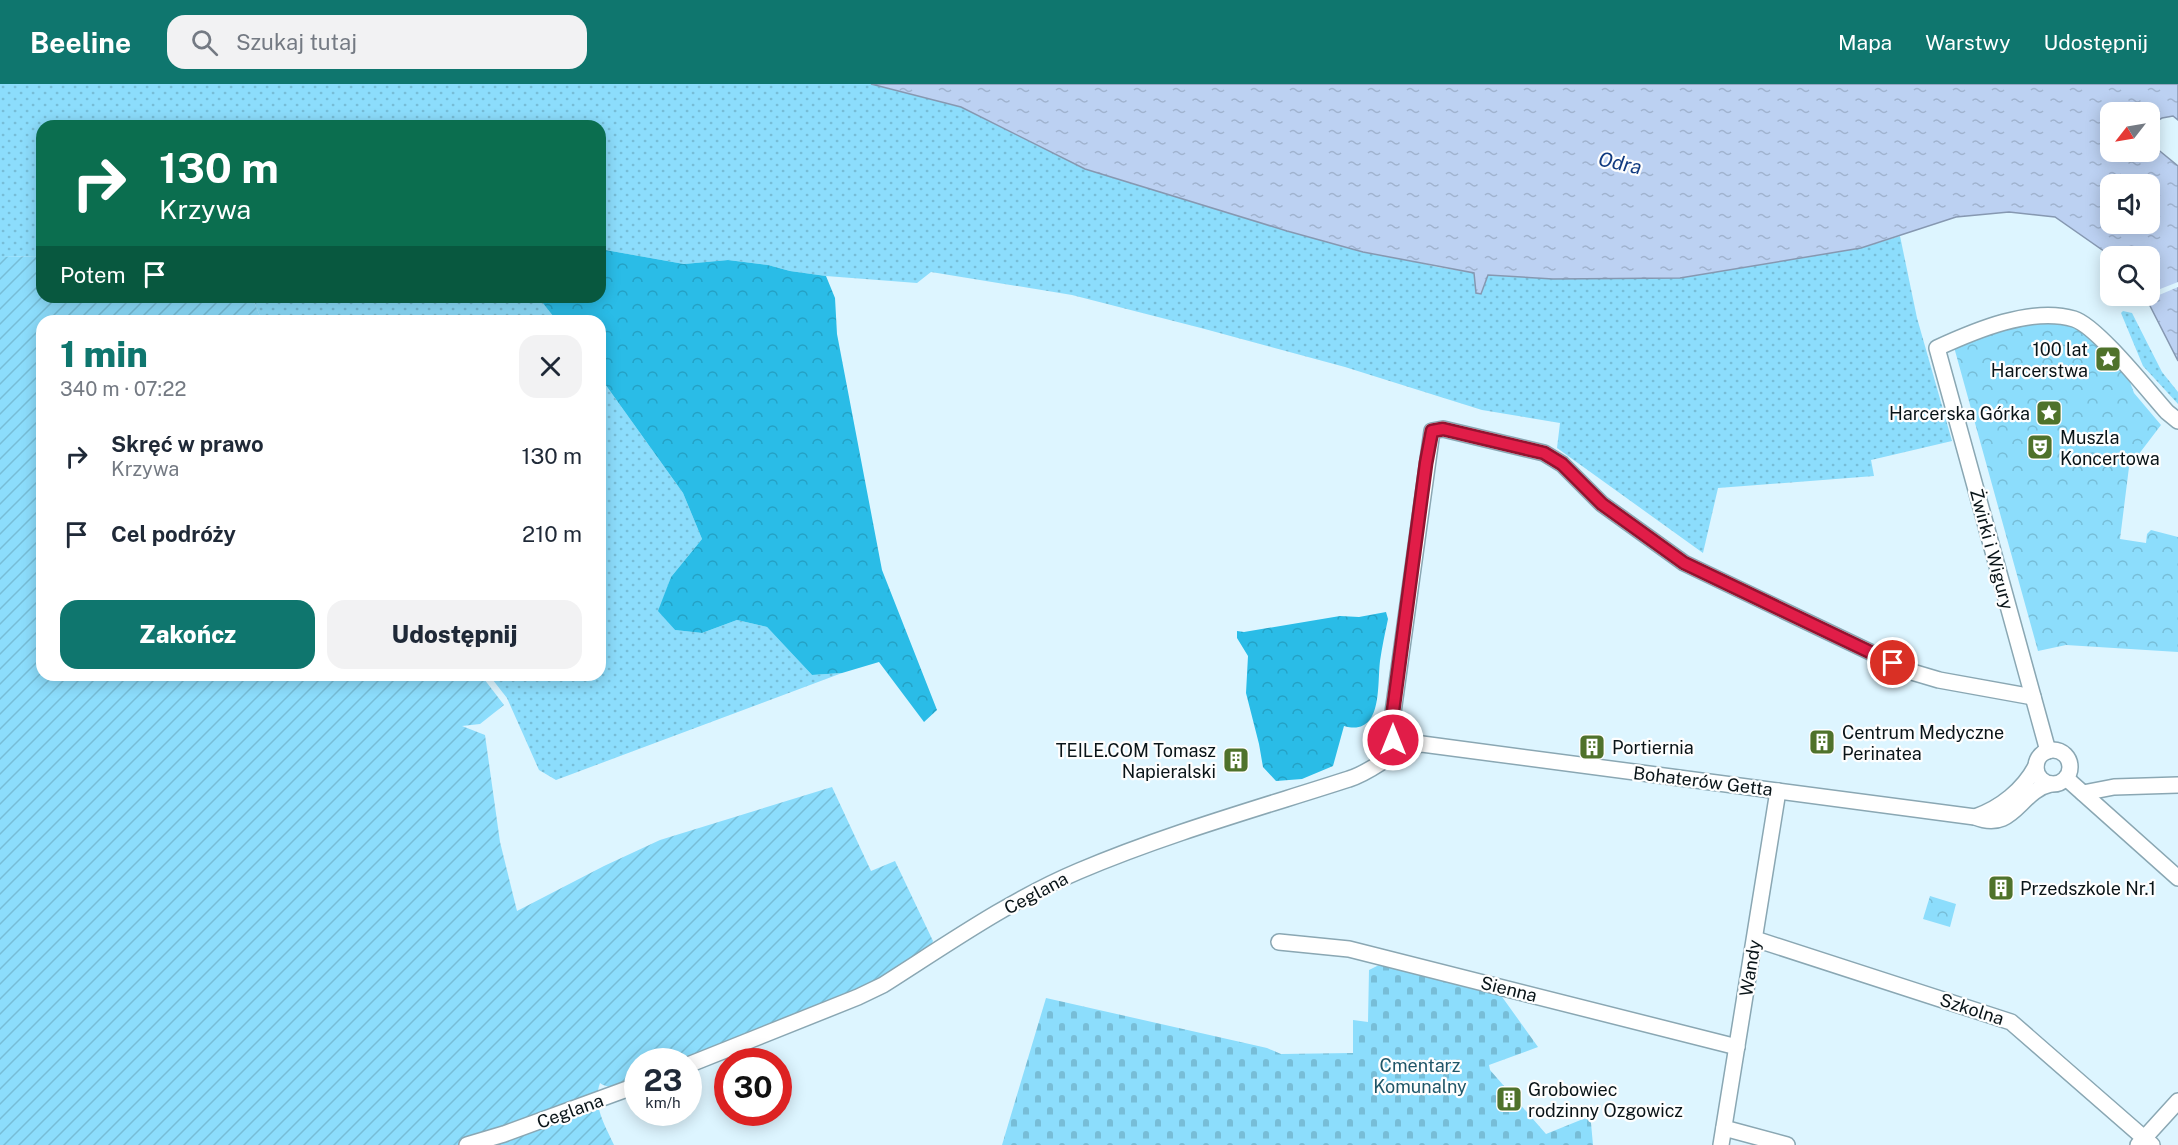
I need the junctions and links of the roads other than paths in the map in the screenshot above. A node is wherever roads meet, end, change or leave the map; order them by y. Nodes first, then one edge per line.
1 (2178, 422) edge
2 (2034, 697) junction
3 (2048, 751) junction
4 (1397, 753) junction
5 (2036, 766) junction
6 (2058, 781) junction
7 (2178, 785) edge
8 (1778, 791) junction
9 (2083, 793) junction
10 (1975, 817) junction
11 (2178, 878) edge
12 (1755, 939) junction
13 (1279, 942) dead end
14 (1737, 1047) junction
15 (702, 1059) edge
16 (624, 1090) edge
17 (2178, 1101) edge
18 (1724, 1128) junction
19 (2145, 1143) edge
20 (467, 1145) edge
21 (1721, 1145) edge
22 (1787, 1145) edge

1 - 2 street, Żwirki i Wigury
2 - 3 street, Żwirki i Wigury
2 - 4 street
3 - 5 street
3 - 6 street
4 - 8 street, Bohaterów Getta
4 - 15 street, Ceglana
5 - 6 street
5 - 10 street
6 - 9 street
6 - 10 street, Bohaterów Getta
7 - 9 street
8 - 10 street, Bohaterów Getta
8 - 12 street, Wandy
9 - 11 street
12 - 14 street, Wandy
12 - 19 street, Szkolna
13 - 14 street, Sienna
14 - 18 street, Wandy
16 - 20 street, Ceglana
17 - 19 street
18 - 21 street, Wandy
18 - 22 street

